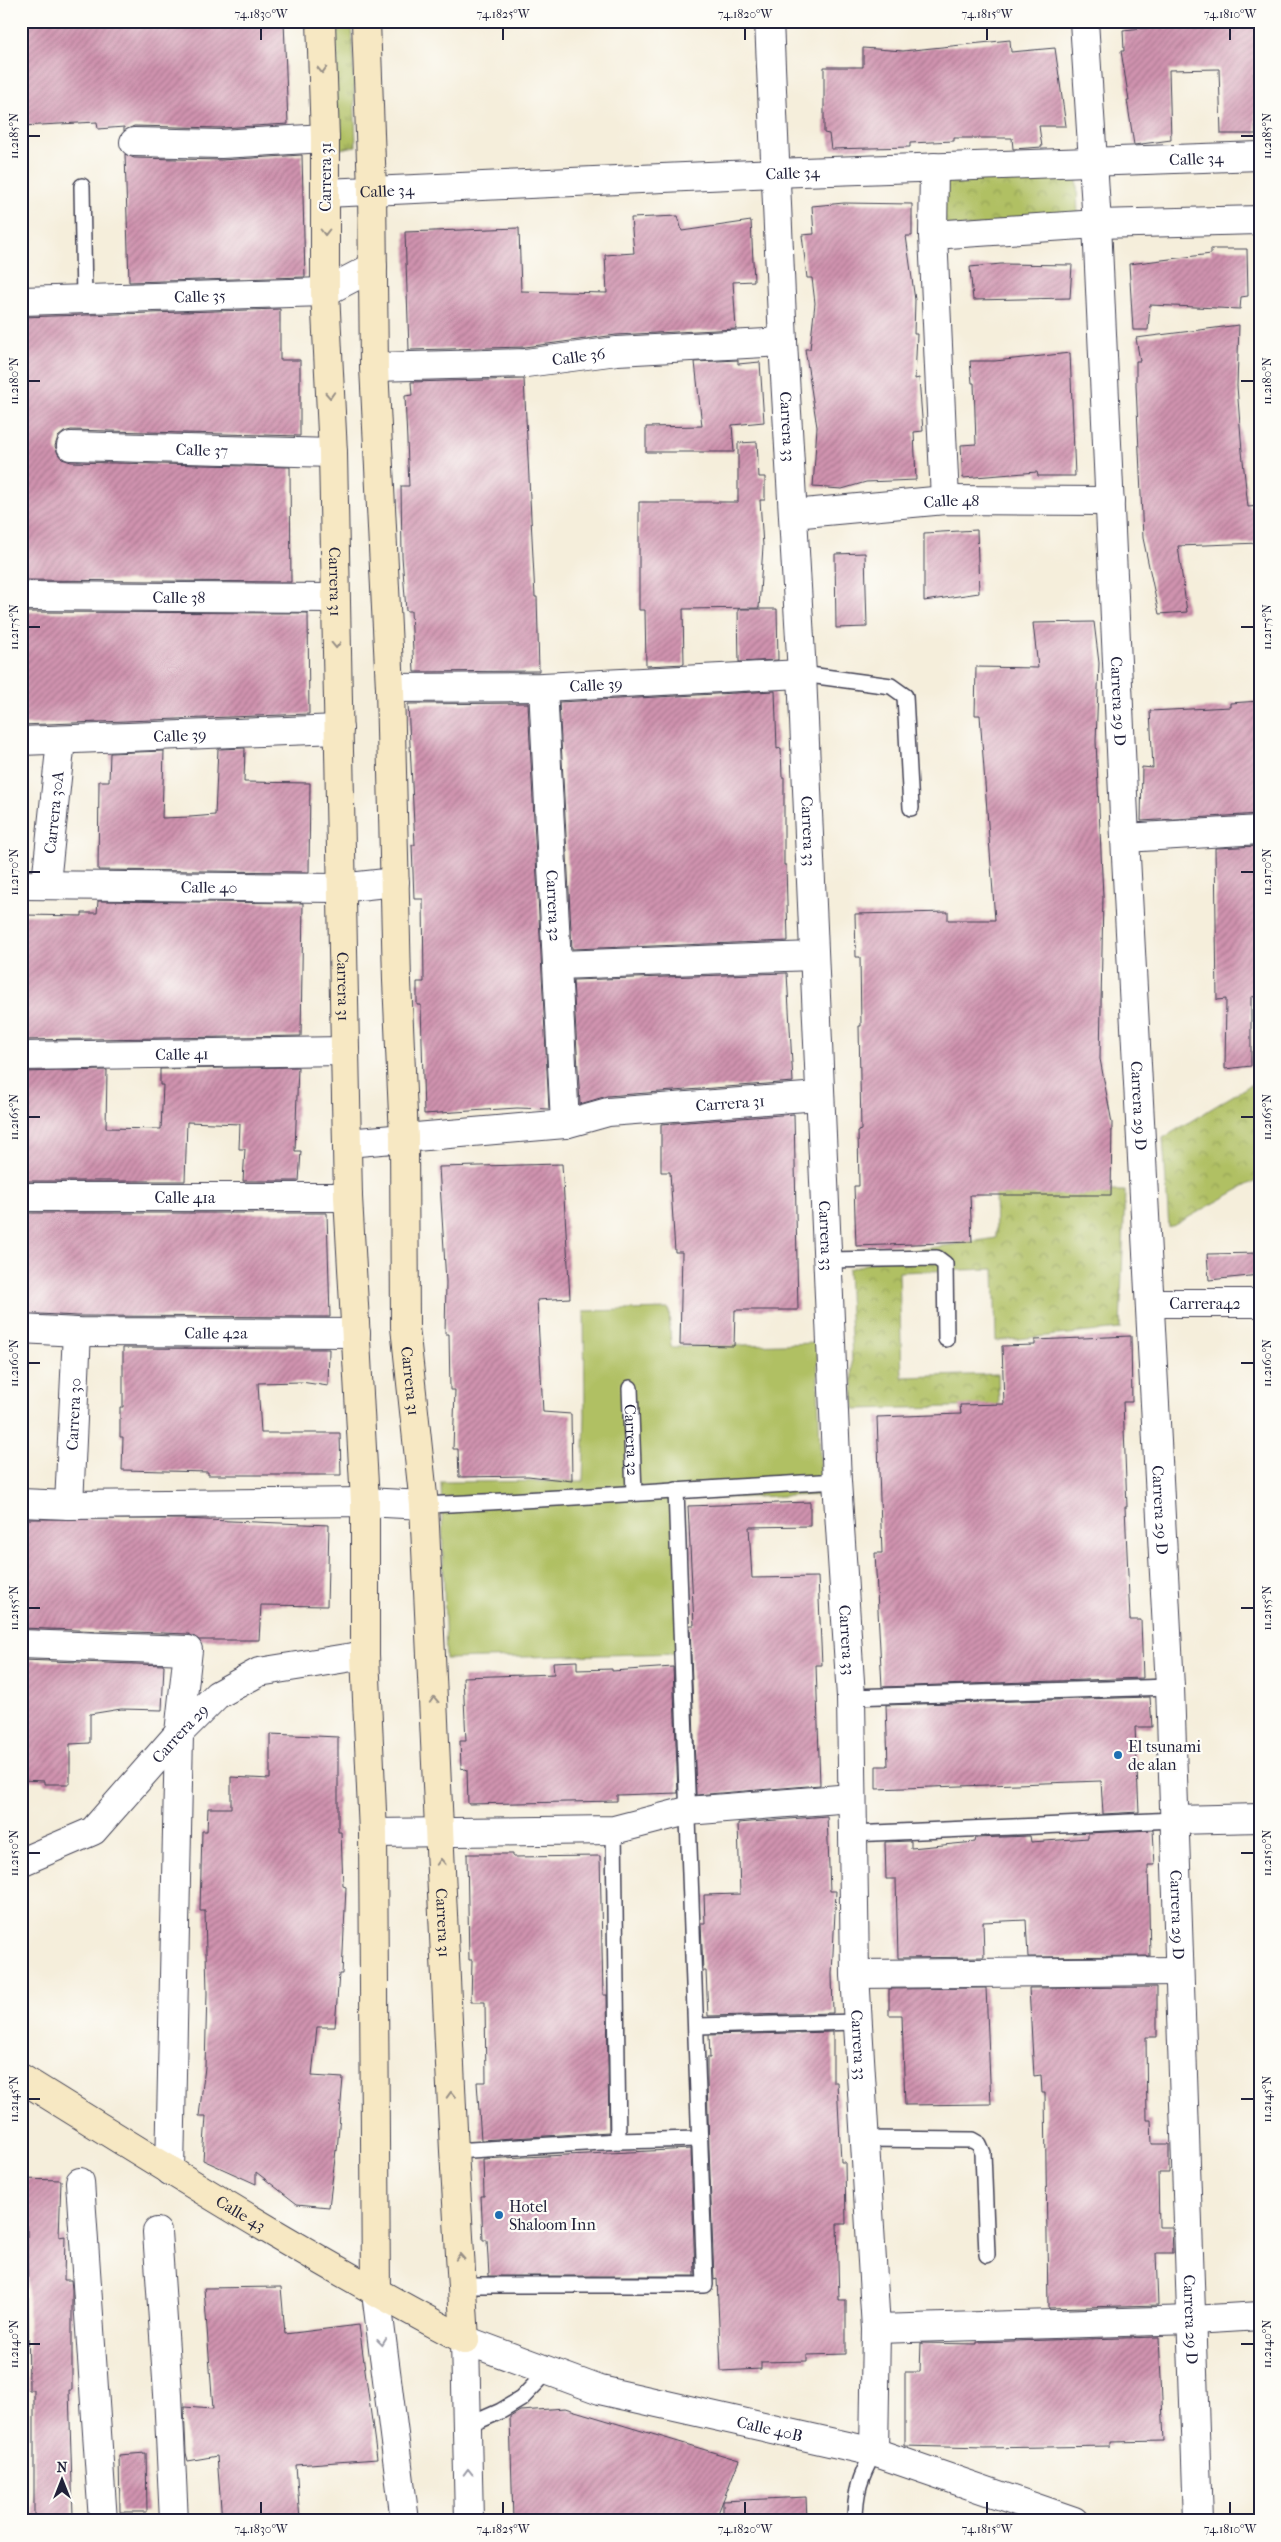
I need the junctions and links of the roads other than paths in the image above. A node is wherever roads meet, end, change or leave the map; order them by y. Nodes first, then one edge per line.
1 (321, 21) edge
2 (366, 21) edge
3 (768, 21) edge
4 (1084, 21) edge
5 (325, 138) junction
6 (134, 142) dead end
7 (1260, 156) edge
8 (1092, 162) junction
9 (934, 167) junction
10 (774, 173) junction
11 (82, 186) dead end
12 (372, 190) junction
13 (325, 193) junction
14 (1260, 220) edge
15 (1097, 224) junction
16 (933, 235) junction
17 (373, 267) junction
18 (325, 292) junction
19 (84, 299) junction
20 (21, 301) edge
21 (783, 342) junction
22 (374, 367) junction
23 (70, 446) dead end
24 (333, 454) junction
25 (945, 500) junction
26 (1110, 501) junction
27 (793, 514) junction
28 (21, 596) edge
29 (335, 598) junction
30 (802, 674) junction
31 (543, 686) junction
32 (390, 688) junction
33 (339, 729) junction
34 (61, 740) junction
35 (21, 741) edge
36 (911, 808) dead end
37 (1260, 830) edge
38 (1125, 838) junction
39 (395, 882) junction
40 (34, 884) edge
41 (340, 888) junction
42 (814, 956) junction
43 (558, 965) junction
44 (344, 1050) junction
45 (21, 1056) edge
46 (819, 1096) junction
47 (565, 1124) junction
48 (404, 1137) junction
49 (347, 1143) junction
50 (21, 1197) edge
51 (348, 1197) junction
52 (827, 1260) junction
53 (1151, 1303) junction
54 (1260, 1303) edge
55 (21, 1329) edge
56 (77, 1332) junction
57 (356, 1333) junction
58 (946, 1339) dead end
59 (630, 1388) dead end
60 (837, 1481) junction
61 (676, 1490) junction
62 (634, 1493) junction
63 (364, 1502) junction
64 (21, 1503) edge
65 (69, 1505) junction
66 (424, 1505) junction
67 (21, 1644) edge
68 (365, 1655) junction
69 (1170, 1687) junction
70 (851, 1697) junction
71 (179, 1733) junction
72 (852, 1798) junction
73 (687, 1810) junction
74 (1260, 1818) edge
75 (1175, 1820) junction
76 (614, 1830) junction
77 (440, 1832) junction
78 (373, 1833) junction
79 (852, 1834) junction
80 (21, 1862) edge
81 (1178, 1971) junction
82 (855, 1974) junction
83 (858, 2022) junction
84 (697, 2026) junction
85 (21, 2078) edge
86 (698, 2139) junction
87 (864, 2139) junction
88 (618, 2141) junction
89 (454, 2151) junction
90 (170, 2171) junction
91 (80, 2182) dead end
92 (157, 2232) dead end
93 (988, 2255) dead end
94 (461, 2286) junction
95 (376, 2293) junction
96 (1260, 2316) edge
97 (1193, 2320) junction
98 (876, 2329) junction
99 (465, 2340) junction
100 (548, 2371) junction
101 (467, 2426) junction
102 (874, 2452) junction
103 (103, 2521) edge
104 (174, 2521) edge
105 (405, 2521) edge
106 (469, 2521) edge
107 (855, 2521) edge
108 (1074, 2521) edge
109 (1198, 2521) edge

1 -> 5 street, Carrera 31
2 - 12 street, Carrera 31
3 - 10 street, Carrera 33
4 - 8 street, Carrera 29 D
5 - 6 street
5 - 13 street, Carrera 31
7 - 8 street, Calle 34
8 - 9 street, Calle 34
8 - 15 street, Carrera 29 D
9 - 10 street, Calle 34
9 - 16 street
10 - 12 street, Calle 34
10 - 21 street, Carrera 33
11 - 19 lane
12 - 13 street, Calle 34
12 - 17 street, Carrera 31
13 -> 18 street, Carrera 31
14 - 15 street
15 - 16 street
15 - 26 street, Carrera 29 D
16 - 25 street
17 - 18 street, Calle 35
17 - 22 street, Carrera 31
18 - 19 street, Calle 35
18 -> 24 street, Carrera 31
19 - 20 street, Calle 35
21 - 22 street, Calle 36
21 - 27 street, Carrera 33
22 - 32 street, Carrera 31
23 - 24 street, Calle 37
24 - 29 street, Carrera 31
25 - 26 street, Calle 48
25 - 27 street, Calle 48
26 - 38 street, Carrera 29 D
27 - 30 street, Carrera 33
28 - 29 street, Calle 38
29 -> 33 street, Carrera 31
30 - 31 street, Calle 39
30 - 36 lane
30 - 42 street, Carrera 33
31 - 32 street, Calle 39
31 - 43 street, Carrera 32
32 - 39 street, Carrera 31
33 - 34 street, Calle 39
33 - 41 street, Carrera 31
34 - 35 street, Calle 39
34 - 40 street, Carrera 30A
37 - 38 street
38 - 53 street, Carrera 29 D
39 - 41 street, Calle 40
39 - 48 street, Carrera 31
40 - 41 street, Calle 40
41 - 44 street, Carrera 31
42 - 43 street
42 - 46 street, Carrera 33
43 - 47 street, Carrera 32
44 - 45 street, Calle 41
44 - 49 street, Carrera 31
46 - 47 street, Carrera 31
46 - 52 street, Carrera 33
47 - 48 street, Carrera 31
48 - 49 street, Carrera 31
48 - 66 street, Carrera 31
49 - 51 street, Carrera 31
50 - 51 street, Calle 41a
51 - 57 street, Carrera 31
52 - 58 lane
52 - 60 street, Carrera 33
53 - 54 street, Carrera42
53 - 69 street, Carrera 29 D
55 - 56 street
56 - 57 street, Calle 42a
56 - 65 street, Carrera 30
57 - 63 street, Carrera 31
59 - 62 lane, Carrera 32
60 - 61 lane
60 - 70 street, Carrera 33
61 - 62 lane
61 - 73 lane
62 - 66 lane
63 - 65 street
63 - 66 street
63 - 68 street, Carrera 31
64 - 65 street
77 -> 66 street, Carrera 31
67 - 71 street
68 - 71 street, Carrera 29
68 - 78 street, Carrera 31
69 - 70 lane
69 - 75 street, Carrera 29 D
70 - 72 street, Carrera 33
71 - 80 street, Carrera 29
71 - 90 street
72 - 73 street
72 - 79 street, Carrera 33
73 - 76 street
73 - 84 lane
74 - 75 street
75 - 79 lane
75 - 81 street, Carrera 29 D
76 - 77 street
76 - 88 lane
77 - 78 street
89 -> 77 street, Carrera 31
78 - 95 street, Carrera 31
79 - 82 street, Carrera 33
81 - 82 street
81 - 97 street, Carrera 29 D
82 - 83 street, Carrera 33
83 - 84 lane
83 - 87 street, Carrera 33
84 - 86 lane
85 - 90 street, Calle 43
86 - 88 lane
86 - 94 lane
87 - 93 lane
87 - 98 street, Carrera 33
88 - 89 lane
94 -> 89 street, Carrera 31
90 - 95 street, Calle 43
91 - 103 street
92 - 104 street
94 - 99 street, Carrera 31
95 - 99 street, Calle 43
95 -> 105 street
96 - 97 street
97 - 98 street
97 - 109 street, Carrera 29 D
98 - 102 street, Carrera 33
99 - 100 street, Calle 40B
99 - 101 street
100 - 101 lane
100 - 102 street, Calle 40B
106 -> 101 street
102 - 107 lane
102 - 108 street, Calle 40B

